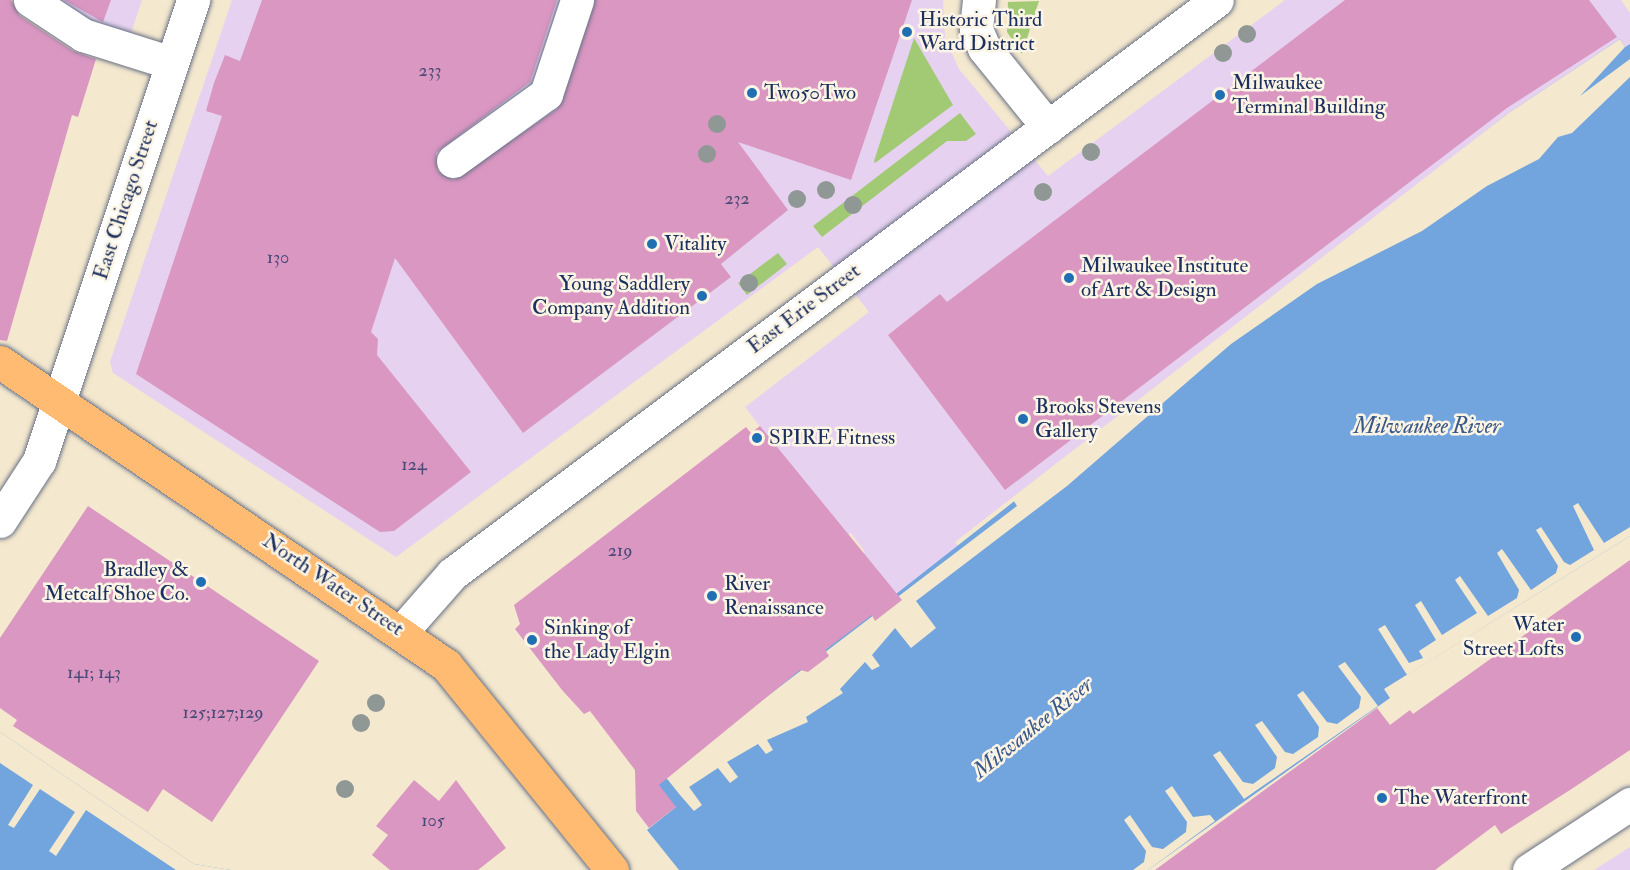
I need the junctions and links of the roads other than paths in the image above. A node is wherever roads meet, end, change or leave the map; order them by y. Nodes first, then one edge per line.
1 (30, 0) edge
2 (193, 0) edge
3 (577, 0) edge
4 (979, 0) edge
5 (1217, 0) edge
6 (172, 63) junction
7 (1048, 127) junction
8 (453, 161) dead end
9 (0, 362) edge
10 (59, 401) junction
11 (0, 521) edge
12 (402, 631) junction
13 (1630, 804) edge
14 (612, 870) edge
15 (1529, 870) edge

1 - 6 street
2 - 6 street, East Chicago Street
3 - 8 street
4 - 7 street
5 - 7 street, East Erie Street
6 - 10 street, East Chicago Street
7 - 12 street, East Erie Street
9 - 10 main road, North Water Street
10 - 11 street, East Chicago Street
10 - 12 main road, North Water Street
12 - 14 main road, North Water Street
13 - 15 street

